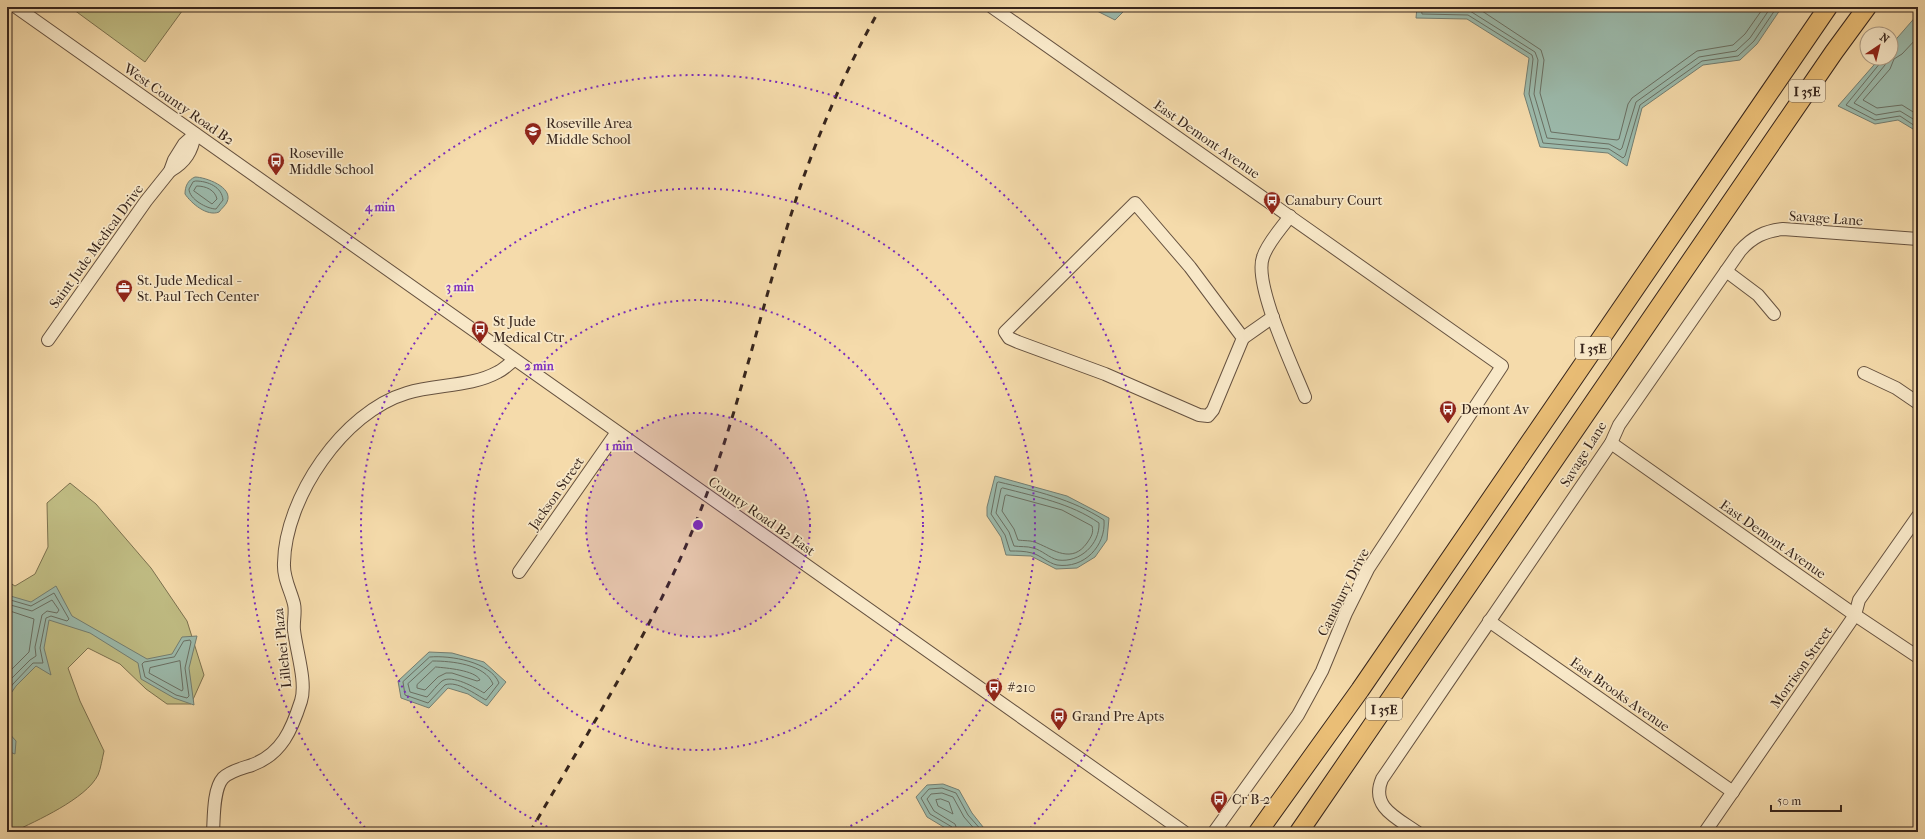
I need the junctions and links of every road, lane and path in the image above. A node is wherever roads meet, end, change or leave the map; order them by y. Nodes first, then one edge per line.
1 (16, 7) edge
2 (992, 7) edge
3 (1820, 7) edge
4 (1828, 7) edge
5 (1867, 7) edge
6 (1880, 7) edge
7 (1834, 52) junction
8 (1795, 53) junction
9 (195, 134) junction
10 (1290, 216) junction
11 (324, 225) joint
12 (1918, 239) edge
13 (1726, 271) junction
14 (1774, 314) dead end
15 (1273, 317) junction
16 (1243, 338) junction
17 (48, 340) dead end
18 (514, 360) junction
19 (1502, 366) joint
20 (1864, 373) dead end
21 (1305, 397) dead end
22 (1918, 402) edge
23 (617, 432) junction
24 (1611, 444) junction
25 (1918, 516) edge
26 (519, 572) dead end
27 (1855, 615) junction
28 (1489, 621) junction
29 (1918, 658) edge
30 (1733, 792) junction
31 (1302, 828) edge
32 (1258, 830) edge
33 (213, 832) edge
34 (1184, 832) edge
35 (1214, 832) edge
36 (1417, 832) edge
37 (1705, 832) edge

1 - 9 street, West County Road B2
2 - 10 street, East Demont Avenue
3 - 8 highway
4 - 8 highway, I 35E
5 - 7 highway, I 35E
6 - 7 highway
7 - 31 highway, I 35E
8 - 32 highway, I 35E
9 - 11 street, West County Road B2
9 - 17 street, Saint Jude Medical Drive
10 - 15 street
10 - 19 street, East Demont Avenue
11 - 18 street, County Road B2 East
12 - 13 street, Savage Lane
13 - 14 street
13 - 24 street, Savage Lane
15 - 16 street
15 - 21 street
16 - 16 street
18 - 23 street, County Road B2 East
18 - 33 street, Lillehei Plaza
19 - 35 street, Canabury Drive
20 - 22 street
23 - 26 street, Jackson Street
23 - 34 street, County Road B2 East
24 - 27 street, East Demont Avenue
24 - 28 street, Savage Lane
25 - 27 street, Morrison Street
27 - 29 street, East Demont Avenue
27 - 30 street, Morrison Street
28 - 30 street, East Brooks Avenue
28 - 36 street, Savage Lane
30 - 37 street, Morrison Street

